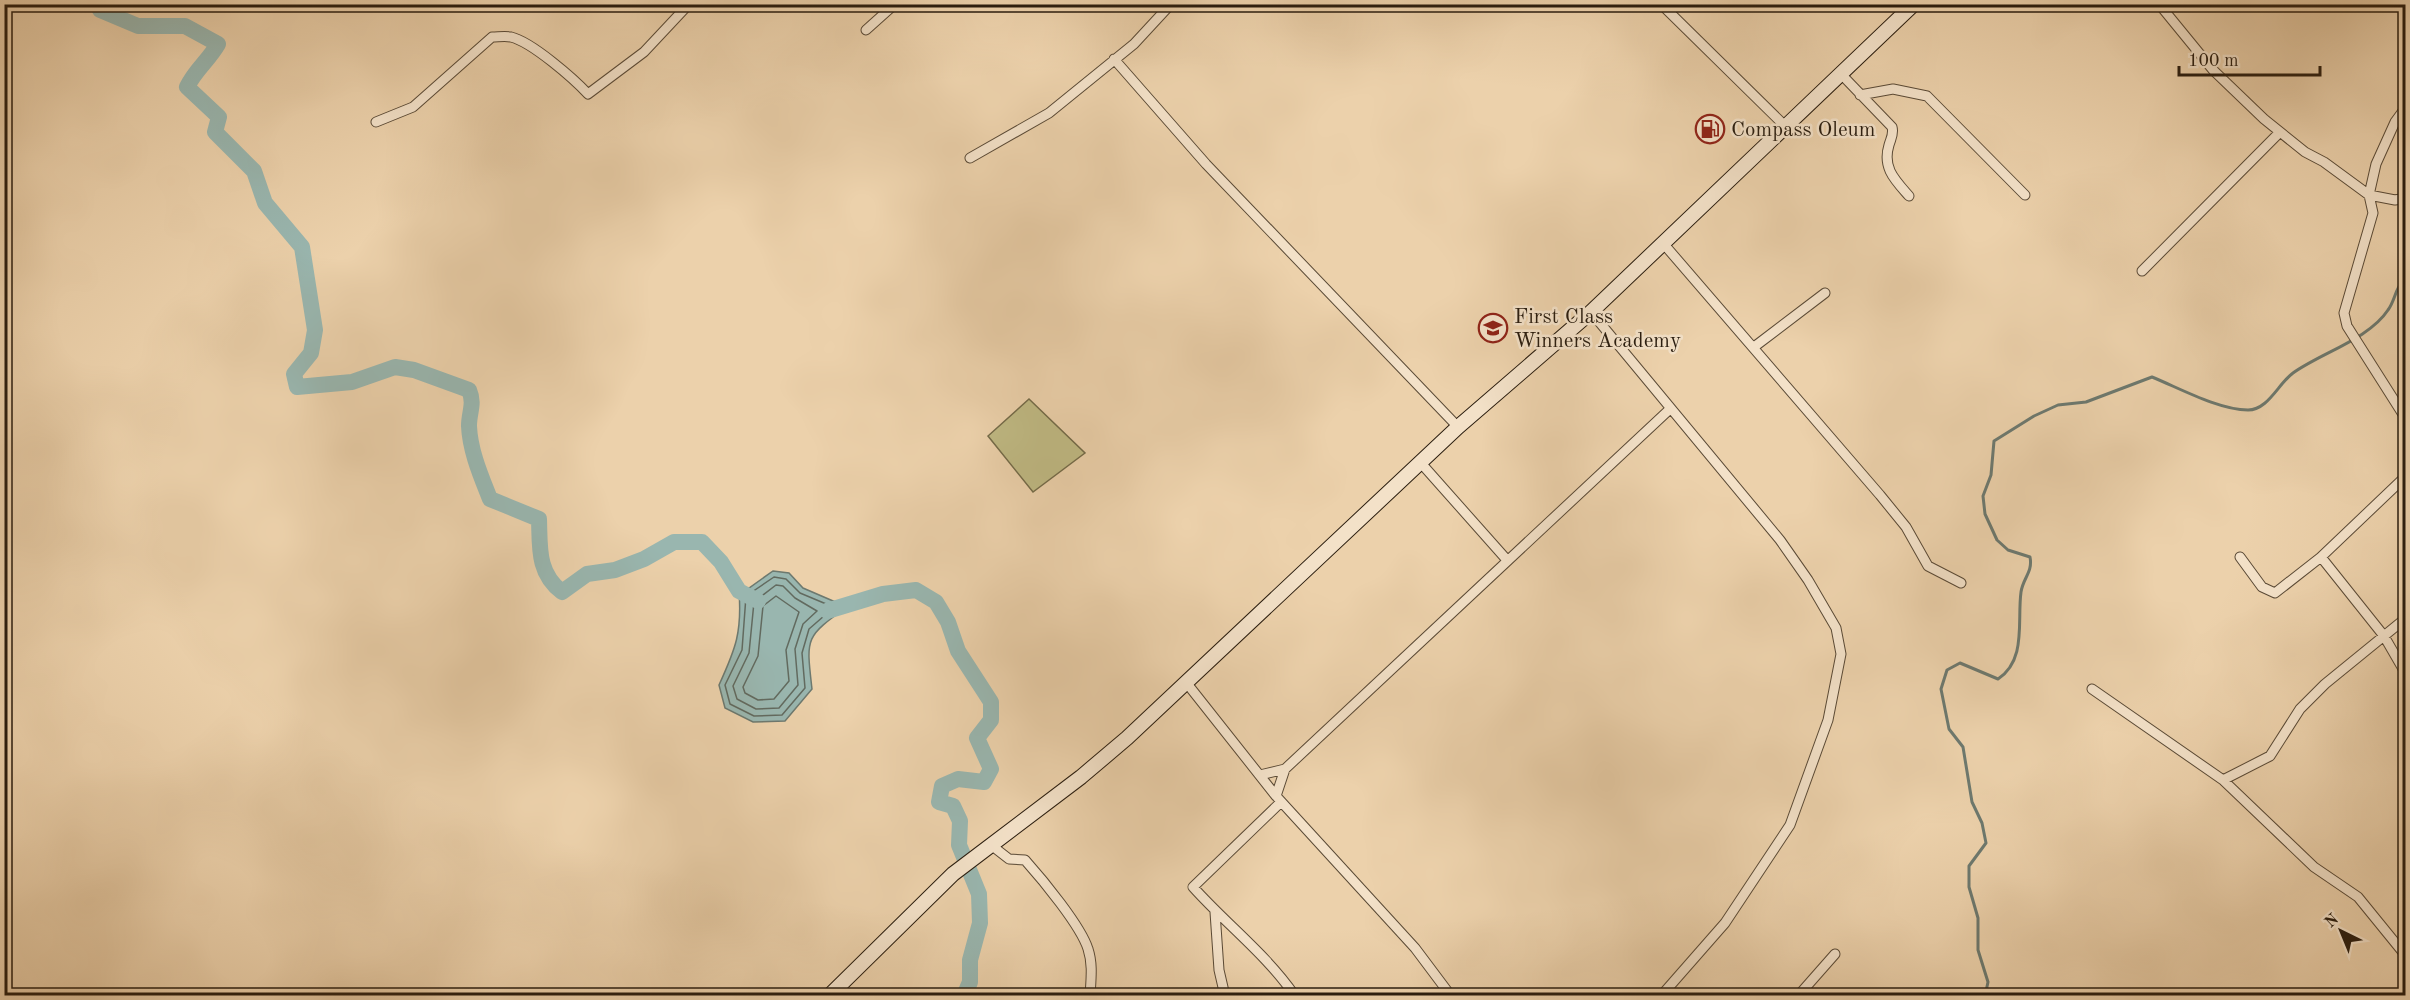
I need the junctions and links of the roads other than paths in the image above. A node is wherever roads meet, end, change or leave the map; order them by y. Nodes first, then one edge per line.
1 (688, 4) edge
2 (895, 4) edge
3 (1171, 4) edge
4 (1660, 4) edge
5 (1914, 4) edge
6 (2158, 4) edge
7 (866, 30) dead end
8 (1114, 60) junction
9 (1841, 74) junction
10 (1860, 96) junction
11 (2406, 107) edge
12 (376, 122) dead end
13 (1785, 126) junction
14 (2280, 132) junction
15 (970, 158) dead end
16 (2025, 195) dead end
17 (2369, 195) junction
18 (1909, 196) dead end
19 (2406, 198) edge
20 (1662, 242) junction
21 (2142, 271) dead end
22 (1825, 293) dead end
23 (1591, 312) junction
24 (1754, 348) junction
25 (1670, 409) junction
26 (2406, 419) edge
27 (1458, 427) junction
28 (1420, 462) junction
29 (2406, 476) edge
30 (2240, 556) dead end
31 (2321, 557) junction
32 (1507, 560) junction
33 (1961, 583) dead end
34 (2406, 618) edge
35 (2385, 636) junction
36 (2406, 674) edge
37 (1185, 681) junction
38 (2092, 689) dead end
39 (1285, 769) junction
40 (1260, 775) junction
41 (2223, 780) junction
42 (1278, 799) junction
43 (991, 845) junction
44 (1215, 912) junction
45 (1835, 954) dead end
46 (2406, 956) edge
47 (1445, 993) edge
48 (829, 996) edge
49 (1090, 996) edge
50 (1225, 996) edge
51 (1296, 996) edge
52 (1660, 996) edge
53 (1798, 996) edge

1 - 12 street
2 - 7 street
3 - 8 street
4 - 13 street
5 - 9 main road
6 - 14 street
8 - 15 street
8 - 27 street
9 - 10 street
9 - 13 main road
10 - 16 street
10 - 18 street
11 - 17 street
13 - 20 main road
14 - 17 street
14 - 21 street
17 - 19 street
17 - 26 street
20 - 23 main road
20 - 24 street
22 - 24 street
23 - 25 street
23 - 27 main road
24 - 33 street
25 - 32 street
25 - 52 street
27 - 28 main road
28 - 32 street
28 - 37 main road
29 - 31 street
30 - 31 street
31 - 35 street
32 - 39 street
34 - 35 street
35 - 36 street
35 - 41 street
37 - 40 street
37 - 43 main road
38 - 41 street
39 - 40 street
39 - 42 street
40 - 42 street
41 - 46 street
42 - 44 street
42 - 47 street
43 - 48 main road
43 - 49 street
44 - 50 street
44 - 51 street
45 - 53 street

